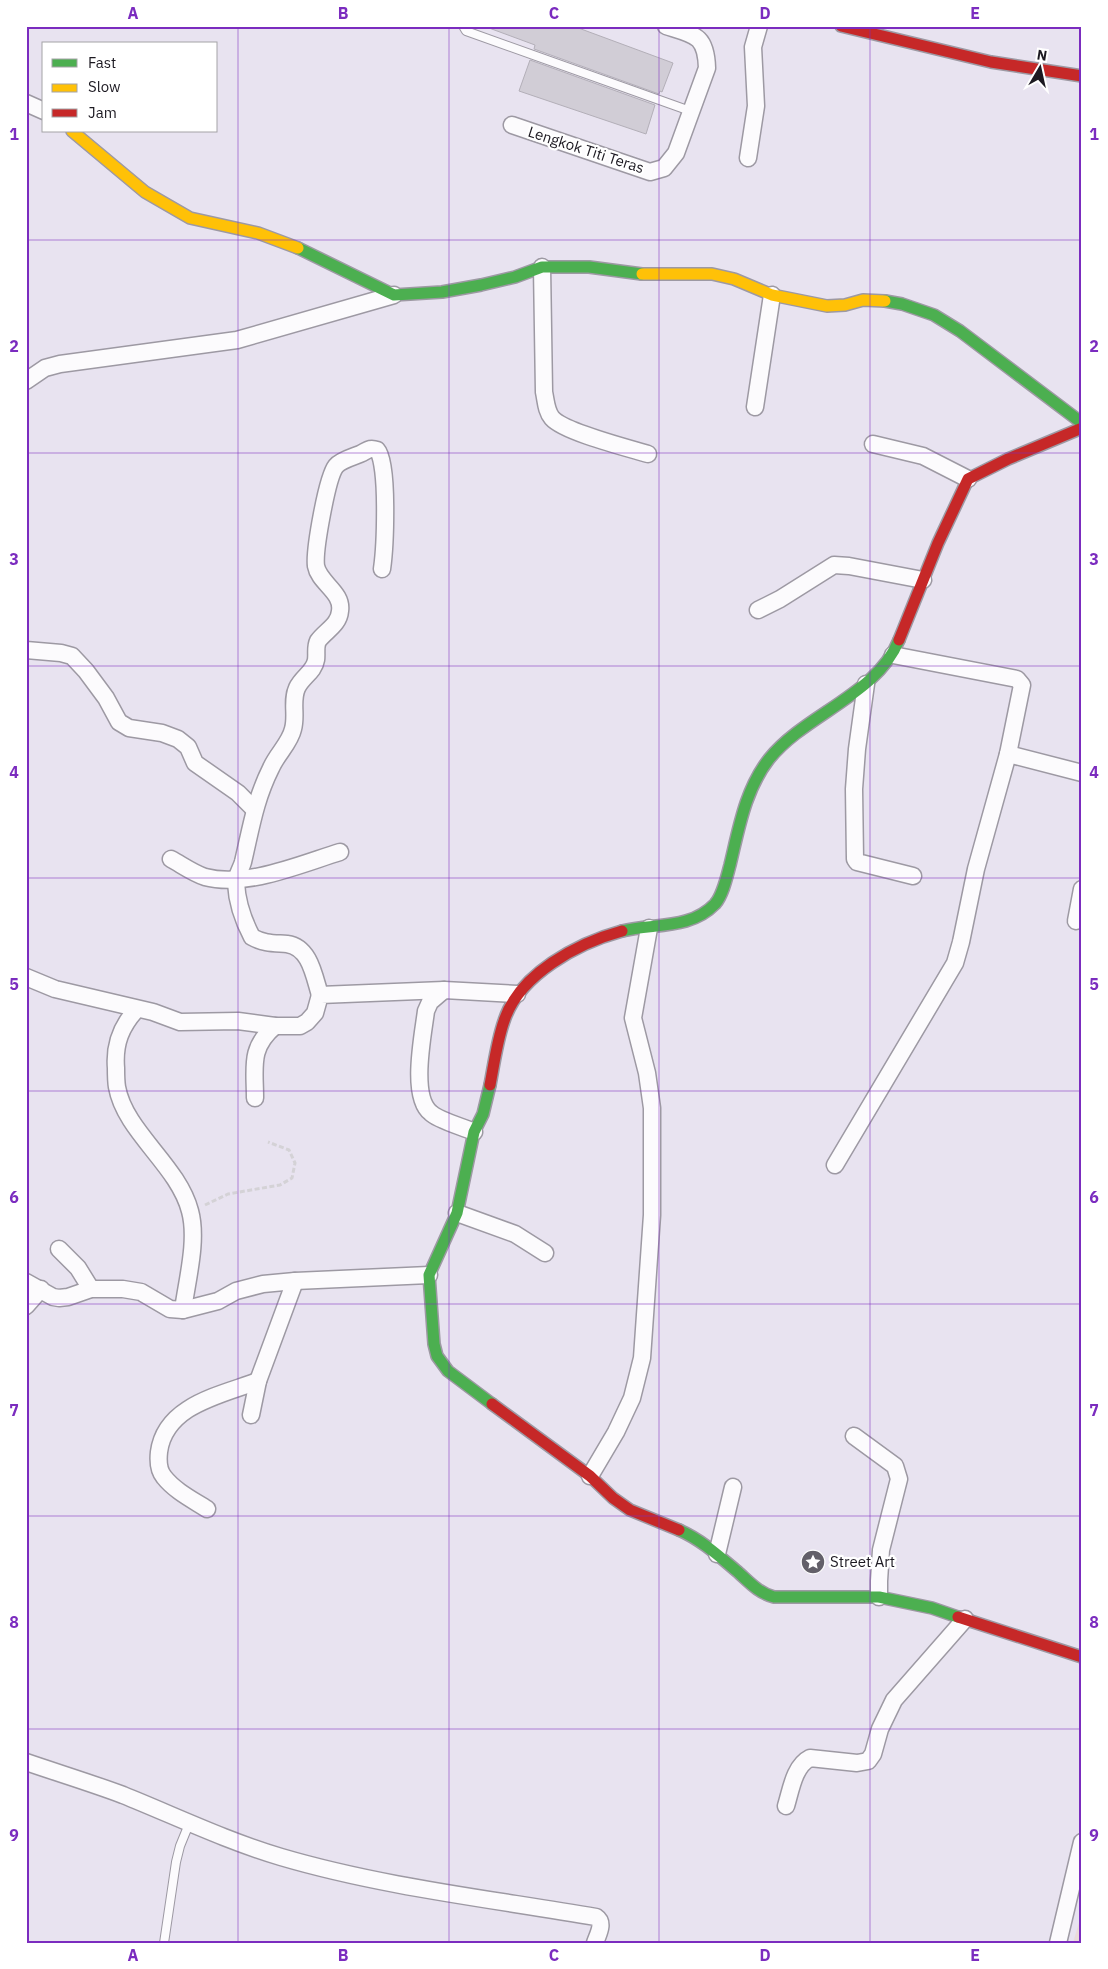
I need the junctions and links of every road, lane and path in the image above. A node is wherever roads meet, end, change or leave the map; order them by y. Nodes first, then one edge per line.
1 (463, 26) edge
2 (666, 26) edge
3 (759, 26) edge
4 (841, 26) edge
5 (1082, 76) edge
6 (26, 103) edge
7 (42, 110) edge
8 (693, 112) junction
9 (512, 126) dead end
10 (73, 132) edge
11 (748, 158) dead end
12 (542, 267) junction
13 (394, 295) junction
14 (772, 295) junction
15 (26, 381) edge
16 (755, 407) dead end
17 (1082, 423) edge
18 (1082, 428) edge
19 (873, 444) dead end
20 (648, 454) dead end
21 (968, 479) junction
22 (382, 569) dead end
23 (923, 580) junction
24 (758, 610) dead end
25 (26, 650) edge
26 (893, 655) junction
27 (866, 684) junction
28 (1008, 754) junction
29 (1082, 773) edge
30 (254, 809) junction
31 (340, 852) dead end
32 (171, 859) dead end
33 (913, 876) dead end
34 (236, 881) junction
35 (1082, 889) edge
36 (1076, 921) dead end
37 (649, 928) junction
38 (26, 977) edge
39 (444, 990) junction
40 (517, 994) junction
41 (320, 995) junction
42 (137, 1009) junction
43 (275, 1026) junction
44 (255, 1098) dead end
45 (474, 1132) junction
46 (268, 1142) dead end
47 (835, 1165) dead end
48 (190, 1211) junction
49 (457, 1213) junction
50 (59, 1249) dead end
51 (546, 1253) dead end
52 (429, 1275) junction
53 (295, 1280) junction
54 (33, 1286) edge
55 (91, 1289) junction
56 (26, 1306) edge
57 (183, 1310) junction
58 (258, 1381) junction
59 (251, 1415) dead end
60 (854, 1436) dead end
61 (590, 1476) junction
62 (733, 1487) dead end
63 (207, 1509) dead end
64 (717, 1554) junction
65 (880, 1597) junction
66 (965, 1619) junction
67 (1082, 1657) edge
68 (26, 1762) edge
69 (786, 1806) dead end
70 (189, 1824) junction
71 (1082, 1842) edge
72 (164, 1943) edge
73 (595, 1943) edge
74 (1058, 1943) edge

1 - 8 lane
2 - 8 street, Lengkok Titi Teras
3 - 11 street
4 - 5 street
6 - 7 street
8 - 9 street, Lengkok Titi Teras
10 - 13 street
12 - 13 street
12 - 14 street
12 - 20 street
13 - 15 street
14 - 16 street
14 - 17 street
18 - 21 street
19 - 21 street
21 - 23 street
22 - 30 street
23 - 24 street
23 - 26 street
25 - 30 street
26 - 27 street
26 - 28 street
27 - 33 street
27 - 37 street
28 - 29 street
28 - 47 street
30 - 34 street
31 - 34 street
32 - 34 street
34 - 41 street
35 - 36 street
37 - 40 street
37 - 61 street
38 - 42 street
39 - 40 street
39 - 41 street
39 - 45 street
40 - 45 street
41 - 43 street
42 - 43 street
42 - 48 street
43 - 44 street
45 - 49 street
46 - 48 path
48 - 57 street
49 - 51 street
49 - 52 street
50 - 55 street
52 - 53 street
52 - 61 street
53 - 57 street
53 - 58 street
54 - 55 street
54 - 56 street
55 - 57 street
58 - 59 street
58 - 63 street
60 - 65 street
61 - 64 street
62 - 64 street
64 - 65 street
65 - 66 street
66 - 67 street
66 - 69 street
68 - 70 street
70 - 72 lane
70 - 73 street
71 - 74 street

